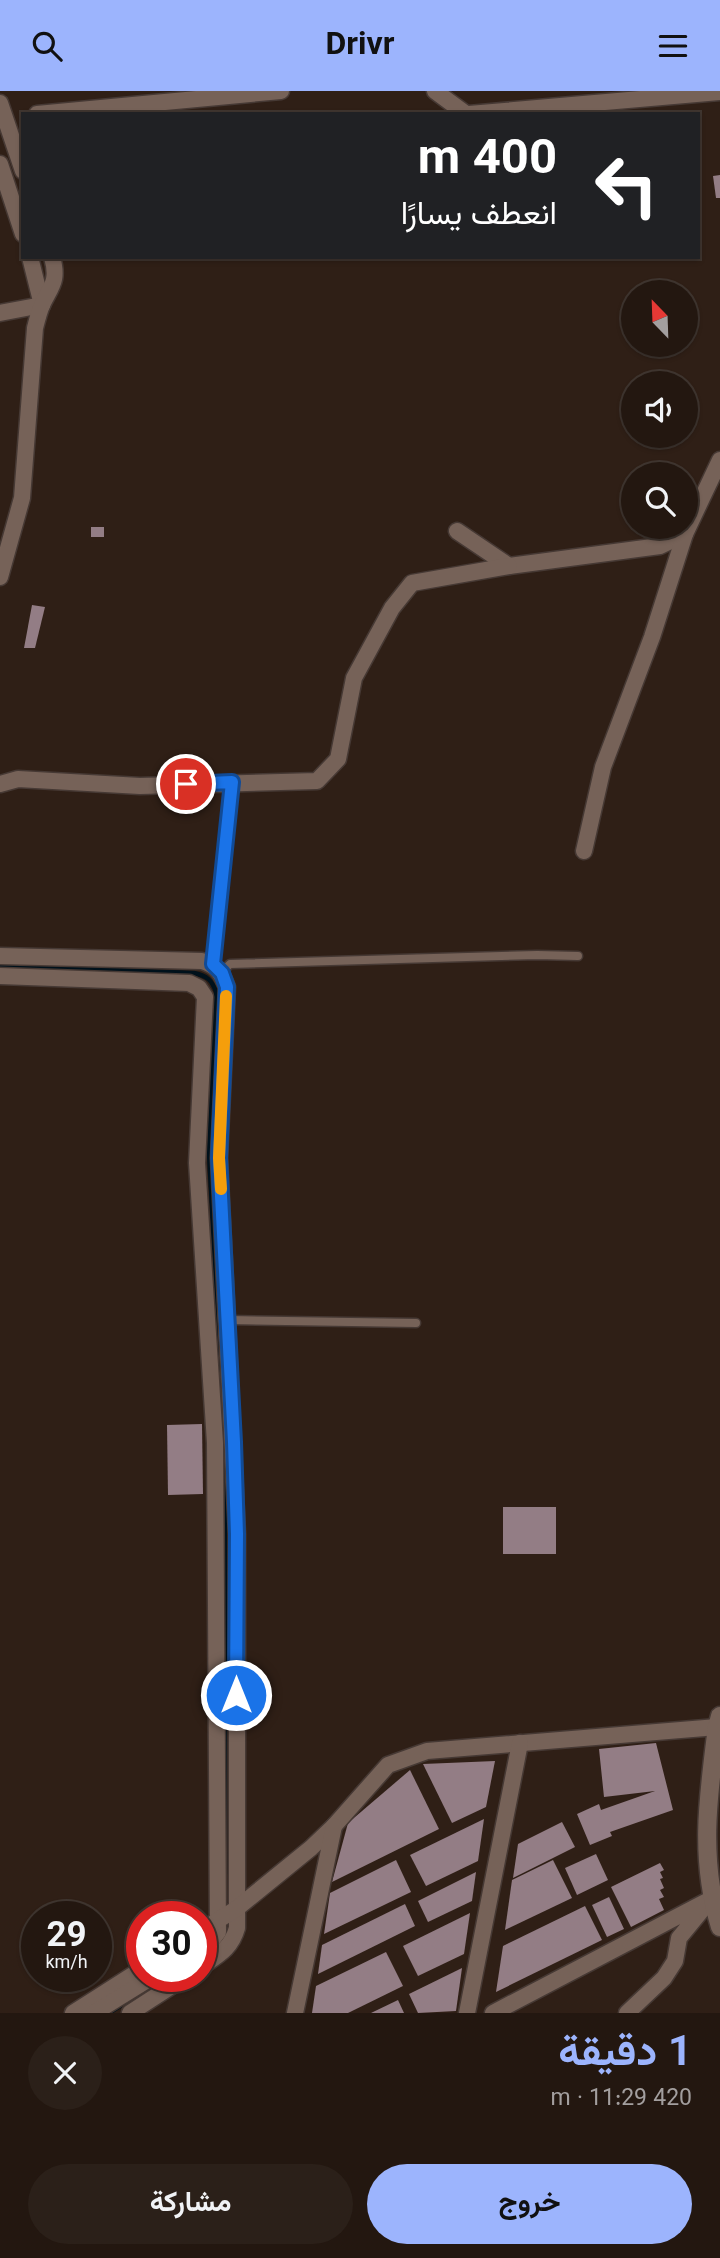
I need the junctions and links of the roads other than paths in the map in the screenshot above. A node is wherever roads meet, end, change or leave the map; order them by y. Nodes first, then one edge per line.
1 (281, 91) edge
2 (435, 91) edge
3 (720, 92) edge
4 (2, 110) edge
5 (58, 112) edge
6 (464, 112) edge
7 (490, 112) edge
8 (21, 115) edge
9 (0, 164) edge
10 (21, 165) edge
11 (21, 228) edge
12 (30, 259) edge
13 (53, 259) edge
14 (42, 305) junction
15 (0, 313) edge
16 (720, 460) edge
17 (698, 507) edge
18 (457, 531) dead end
19 (675, 539) edge
20 (683, 539) edge
21 (509, 566) junction
22 (0, 577) edge
23 (232, 782) junction
24 (0, 783) edge
25 (584, 852) dead end
26 (0, 956) edge
27 (579, 956) dead end
28 (217, 969) junction
29 (0, 976) edge
30 (228, 1320) junction
31 (416, 1322) dead end
32 (234, 1442) junction
33 (215, 1443) junction
34 (718, 1721) edge
35 (520, 1743) junction
36 (713, 1822) edge
37 (334, 1826) junction
38 (711, 1899) junction
39 (236, 1909) junction
40 (218, 1921) junction
41 (720, 1927) edge
42 (217, 1933) edge
43 (217, 1956) edge
44 (126, 1979) edge
45 (128, 1992) edge
46 (162, 1992) edge
47 (73, 2013) edge
48 (94, 2013) edge
49 (130, 2013) edge
50 (295, 2013) edge
51 (467, 2013) edge
52 (493, 2013) edge
53 (627, 2013) edge

1 - 5 street
2 - 6 street
3 - 7 street
4 - 8 street
4 - 10 street
9 - 11 street
12 - 14 street
13 - 14 street
14 - 15 street
14 - 22 street
16 - 17 street
18 - 21 street
19 - 21 street
20 - 25 street
21 - 23 street
23 - 24 street
23 - 28 lane
26 - 28 street
27 - 28 lane
28 - 30 street
29 - 33 street
30 - 31 lane
30 - 32 street
32 - 33 street
32 - 39 street
33 - 40 street
34 - 35 street
34 - 36 main road
35 - 37 street
35 - 51 street
36 - 38 main road
37 - 39 street
37 - 50 street
38 - 41 main road
38 - 52 street
38 - 53 street
39 - 40 street
39 - 43 street
40 - 42 street
44 - 47 street
45 - 48 street
46 - 49 street

